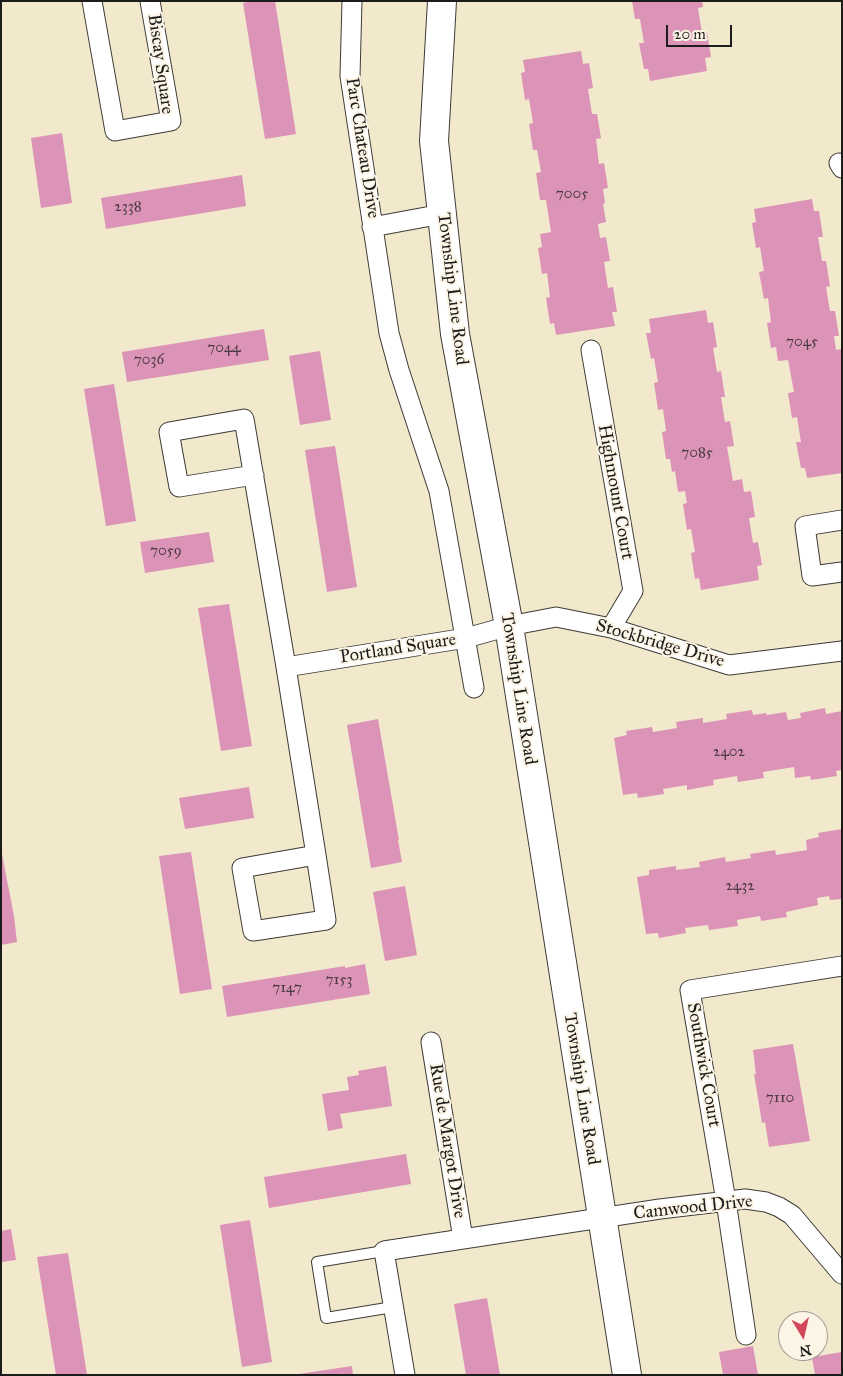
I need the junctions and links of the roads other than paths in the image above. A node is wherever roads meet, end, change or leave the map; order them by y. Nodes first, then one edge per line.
1 (92, 1) edge
2 (150, 1) edge
3 (352, 1) edge
4 (442, 1) edge
5 (442, 214) junction
6 (372, 227) junction
7 (591, 350) dead end
8 (254, 475) junction
9 (842, 520) edge
10 (842, 572) edge
11 (509, 626) junction
12 (611, 628) junction
13 (466, 638) junction
14 (842, 651) edge
15 (286, 667) junction
16 (474, 688) dead end
17 (316, 855) junction
18 (842, 966) edge
19 (430, 1042) dead end
20 (726, 1201) junction
21 (602, 1218) junction
22 (573, 1222) joint
23 (463, 1239) junction
24 (384, 1251) junction
25 (842, 1274) edge
26 (394, 1307) junction
27 (746, 1335) dead end
28 (405, 1375) edge
29 (627, 1375) edge

1 - 2 street, Biscay Square
3 - 6 street, Parc Chateau Drive
4 - 5 main road, Township Line Road
5 - 6 street, Parc Chateau Drive
5 - 11 main road, Township Line Road
6 - 13 street
7 - 12 street, Highmount Court
8 - 8 street
8 - 15 street
9 - 10 street
11 - 12 street, Stockbridge Drive
11 - 13 street, Portland Square
11 - 21 main road, Township Line Road
12 - 14 street, Stockbridge Drive
13 - 15 street, Portland Square
13 - 16 street
15 - 17 street
17 - 17 street
18 - 20 street, Southwick Court
19 - 23 street, Rue de Margot Drive
20 - 21 street, Camwood Drive
20 - 25 street, Camwood Drive
20 - 27 street
21 - 22 street, Camwood Drive
21 - 29 main road, Township Line Road
22 - 23 street, Rue de Margot Drive
23 - 24 street, Rue de Margot Drive
24 - 26 street
24 - 26 lane
26 - 28 street

